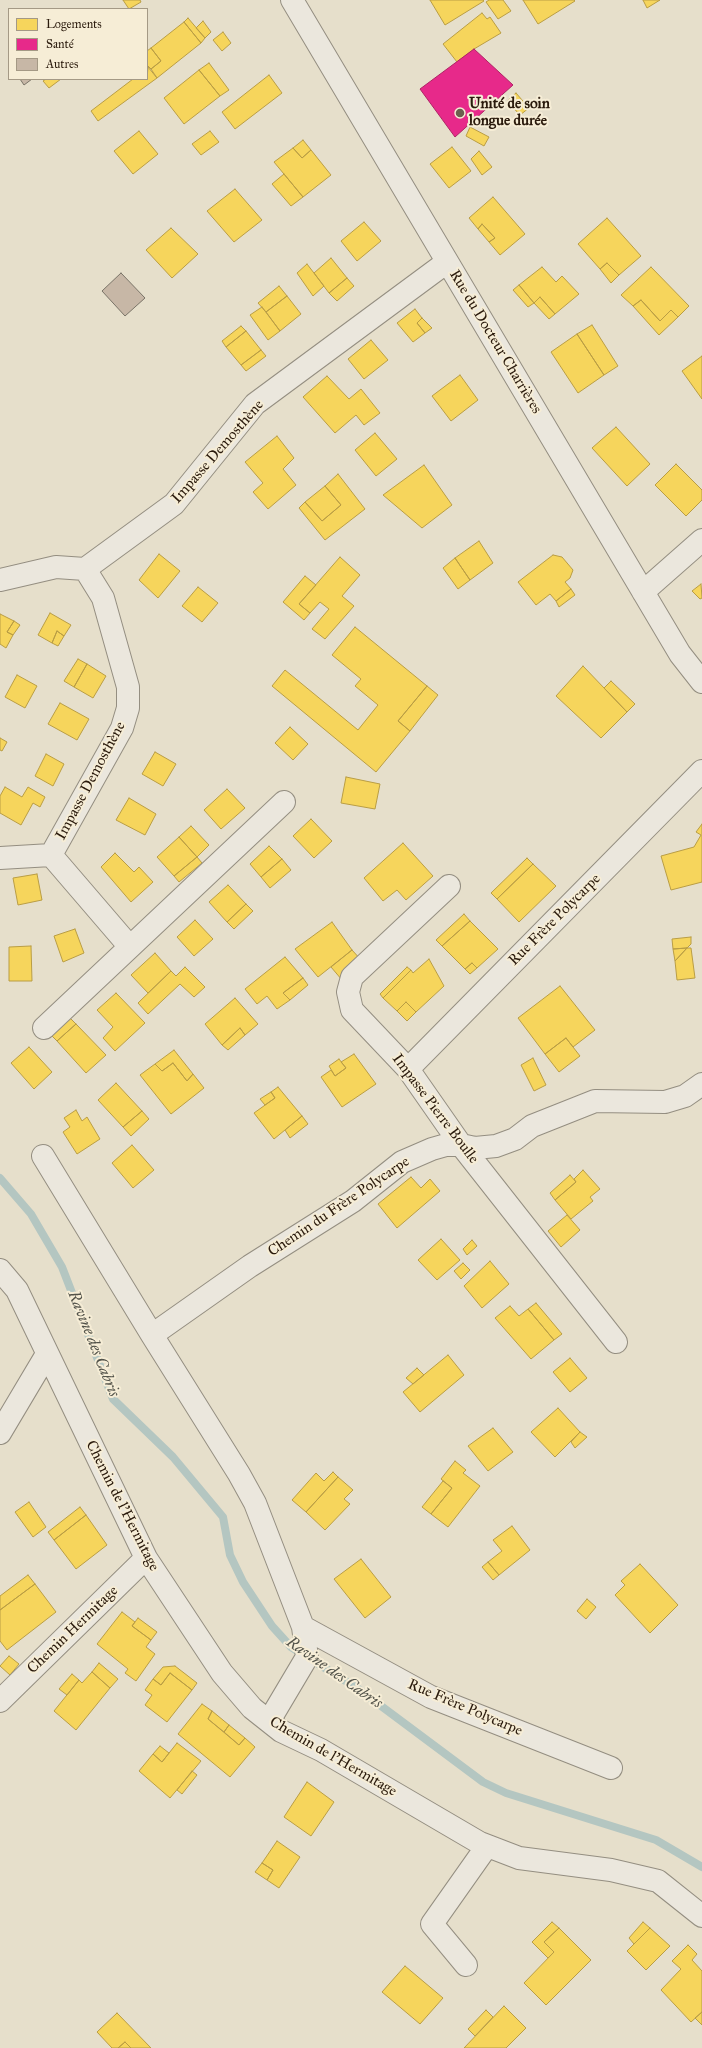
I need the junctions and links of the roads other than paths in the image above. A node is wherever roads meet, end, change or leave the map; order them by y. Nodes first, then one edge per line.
1 (292, 0) edge
2 (447, 262) junction
3 (702, 540) edge
4 (85, 569) junction
5 (0, 580) edge
6 (643, 592) junction
7 (702, 682) edge
8 (702, 771) edge
9 (284, 802) dead end
10 (51, 855) junction
11 (0, 858) edge
12 (449, 886) dead end
13 (130, 947) junction
14 (44, 1028) dead end
15 (408, 1069) junction
16 (702, 1084) edge
17 (461, 1145) junction
18 (43, 1156) dead end
19 (0, 1270) edge
20 (152, 1335) junction
21 (616, 1342) dead end
22 (47, 1354) junction
23 (0, 1433) edge
24 (146, 1558) junction
25 (303, 1627) junction
26 (0, 1701) edge
27 (269, 1721) junction
28 (611, 1768) dead end
29 (487, 1846) junction
30 (702, 1916) edge
31 (466, 1964) dead end

1 - 2 street, Rue du Docteur Charrières
2 - 4 street, Impasse Demosthène
2 - 6 street, Rue du Docteur Charrières
3 - 6 street
4 - 5 street
4 - 10 street, Impasse Demosthène
6 - 7 street, Rue du Docteur Charrières
8 - 15 street, Rue Frère Polycarpe
9 - 13 street
10 - 11 street, Impasse Demosthène
10 - 13 street, Impasse Demosthène
12 - 15 street, Impasse Pierre Boulle
13 - 14 street
15 - 17 street, Impasse Pierre Boulle
16 - 17 street, Chemin du Frère Polycarpe
17 - 20 street, Chemin du Frère Polycarpe
17 - 21 street, Impasse Pierre Boulle
18 - 20 street
19 - 22 street, Chemin de l'Hermitage
20 - 25 street
22 - 23 street
22 - 24 street, Chemin de l'Hermitage
24 - 26 street, Chemin Hermitage
24 - 27 street, Chemin de l'Hermitage
25 - 27 street
25 - 28 street, Rue Frère Polycarpe
27 - 29 street, Chemin de l'Hermitage
29 - 30 street, Chemin de l'Hermitage
29 - 31 street

